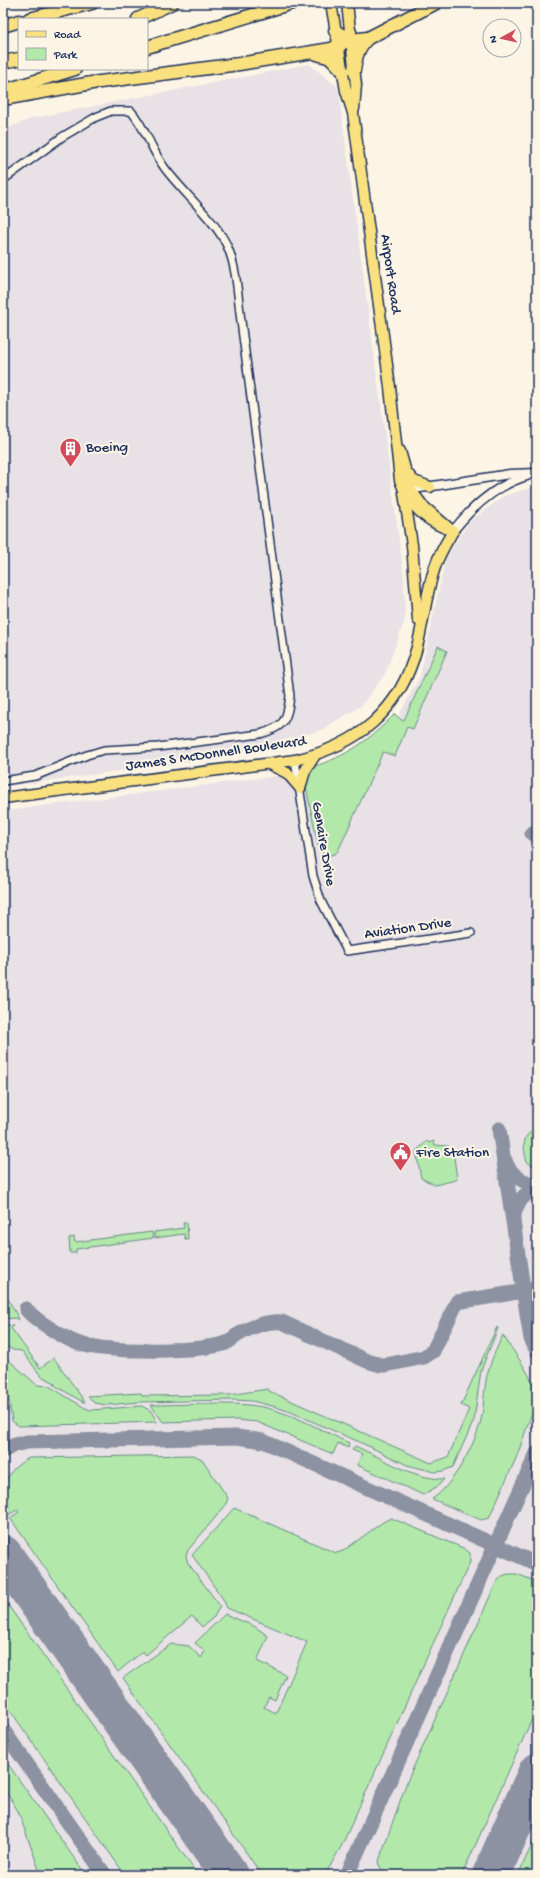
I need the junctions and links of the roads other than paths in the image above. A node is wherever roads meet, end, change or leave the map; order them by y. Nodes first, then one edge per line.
1 (72, 3) edge
2 (92, 3) edge
3 (172, 3) edge
4 (292, 3) edge
5 (331, 3) edge
6 (347, 3) edge
7 (436, 3) edge
8 (33, 18) edge
9 (34, 18) edge
10 (140, 18) edge
11 (18, 22) edge
12 (3, 26) edge
13 (199, 31) junction
14 (335, 31) joint
15 (368, 38) junction
16 (346, 39) junction
17 (148, 40) edge
18 (148, 47) edge
19 (311, 52) junction
20 (18, 59) edge
21 (3, 62) edge
22 (18, 66) edge
23 (3, 69) edge
24 (72, 70) edge
25 (348, 71) junction
26 (3, 91) edge
27 (3, 99) edge
28 (3, 180) edge
29 (396, 438) junction
30 (406, 471) junction
31 (537, 473) edge
32 (430, 487) junction
33 (407, 490) junction
34 (452, 531) junction
35 (418, 641) junction
36 (315, 755) junction
37 (295, 760) junction
38 (269, 764) junction
39 (3, 781) edge
40 (300, 788) junction
41 (3, 798) edge
42 (472, 933) dead end
43 (347, 951) joint

1 - 8 highway
2 - 9 highway
3 - 10 highway
4 - 13 highway
5 - 14 main road
6 - 16 main road, Airport Road
7 - 15 highway
11 - 12 highway
13 - 17 highway
13 - 18 highway
14 - 16 highway
15 - 16 highway
15 - 25 highway
16 - 19 highway
16 - 25 main road, Airport Road
19 - 25 highway
19 - 27 highway
20 - 21 highway
22 - 23 highway
24 - 26 highway
25 - 29 main road, Airport Road
28 - 39 street
29 - 30 main road, Airport Road
29 - 33 main road, Airport Road
30 - 32 main road
30 - 33 main road, Airport Road
31 - 32 street, James S McDonnell Boulevard
31 - 34 street, James S McDonnell Boulevard
32 - 33 street, James S McDonnell Boulevard
33 - 34 main road, Airport Road
33 - 35 main road, Airport Road
34 - 35 main road, James S McDonnell Boulevard
35 - 36 main road, James S McDonnell Boulevard
36 - 37 main road, James S McDonnell Boulevard
36 - 40 main road
37 - 38 main road, James S McDonnell Boulevard
37 - 40 street, Genaire Drive
38 - 40 main road
38 - 41 main road, James S McDonnell Boulevard
40 - 43 street, Genaire Drive
42 - 43 street, Aviation Drive

